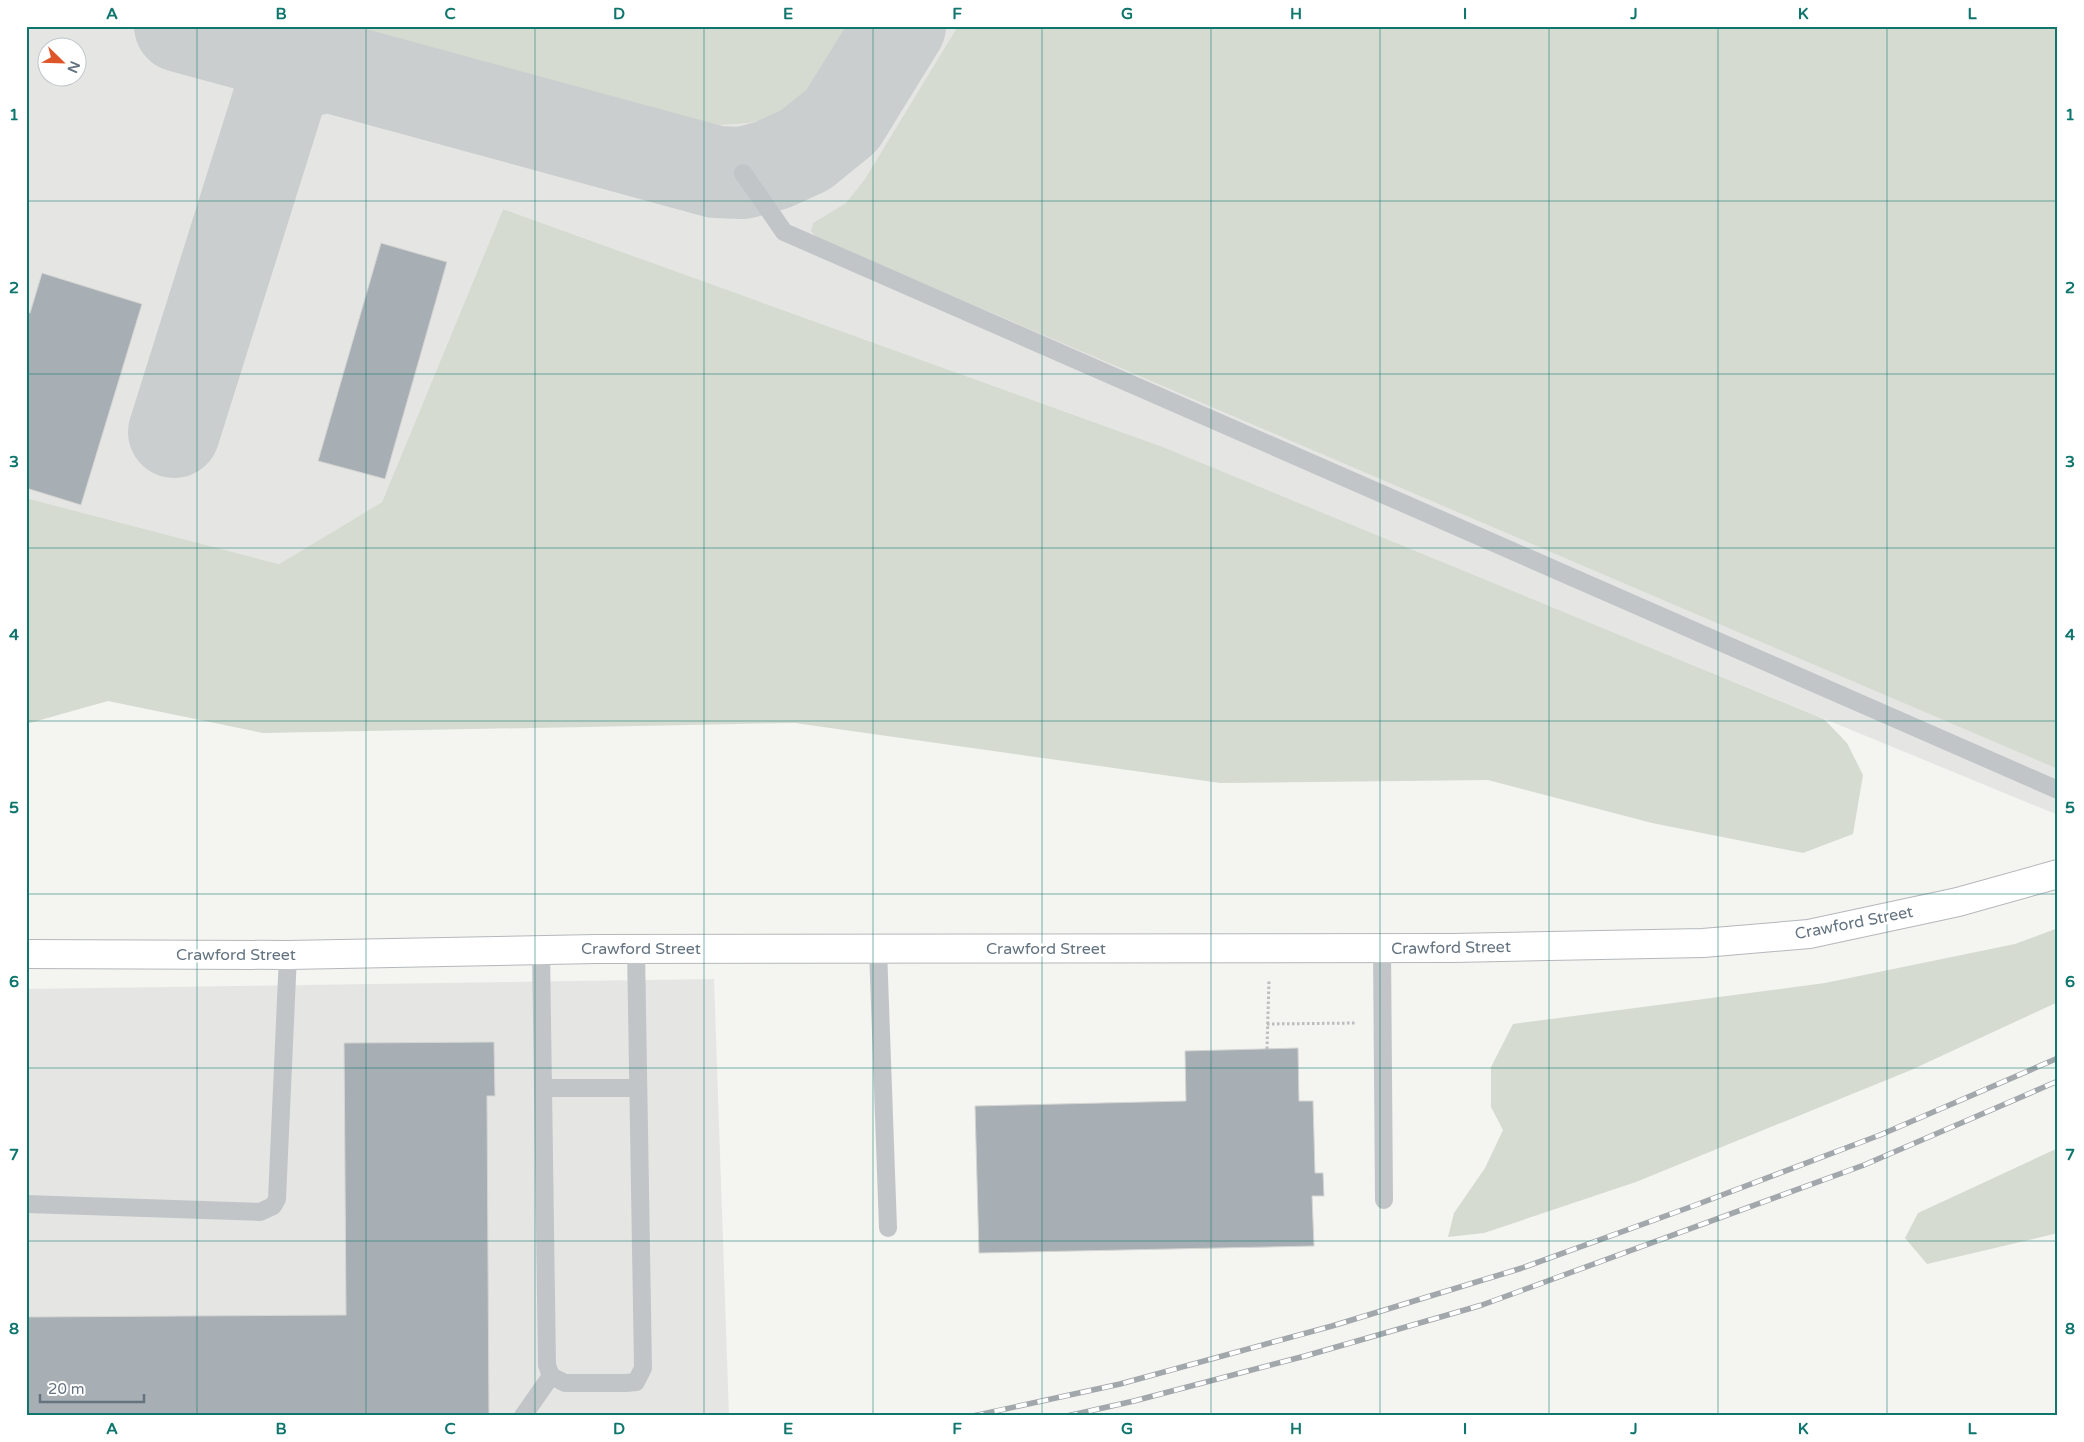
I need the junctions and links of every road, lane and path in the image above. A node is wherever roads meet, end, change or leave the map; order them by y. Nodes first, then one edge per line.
1 (742, 173) dead end
2 (2058, 790) edge
3 (2058, 874) edge
4 (636, 949) junction
5 (878, 949) junction
6 (1270, 949) junction
7 (1382, 949) junction
8 (541, 950) junction
9 (26, 954) edge
10 (288, 955) junction
11 (1383, 1023) junction
12 (1267, 1024) junction
13 (1268, 1049) dead end
14 (543, 1088) junction
15 (638, 1088) junction
16 (1384, 1200) dead end
17 (26, 1204) edge
18 (888, 1228) dead end
19 (551, 1376) junction
20 (523, 1416) edge

1 - 2 lane
3 - 7 main road, Crawford Street
4 - 5 main road, Crawford Street
4 - 8 main road, Crawford Street
4 - 15 lane
5 - 6 main road, Crawford Street
5 - 18 lane
6 - 7 main road, Crawford Street
6 - 12 path
7 - 11 lane
8 - 10 main road, Crawford Street
8 - 14 lane
9 - 10 main road, Crawford Street
10 - 17 lane
11 - 12 path
11 - 16 lane
12 - 13 path
14 - 15 lane
14 - 19 lane
15 - 19 lane
19 - 20 lane

